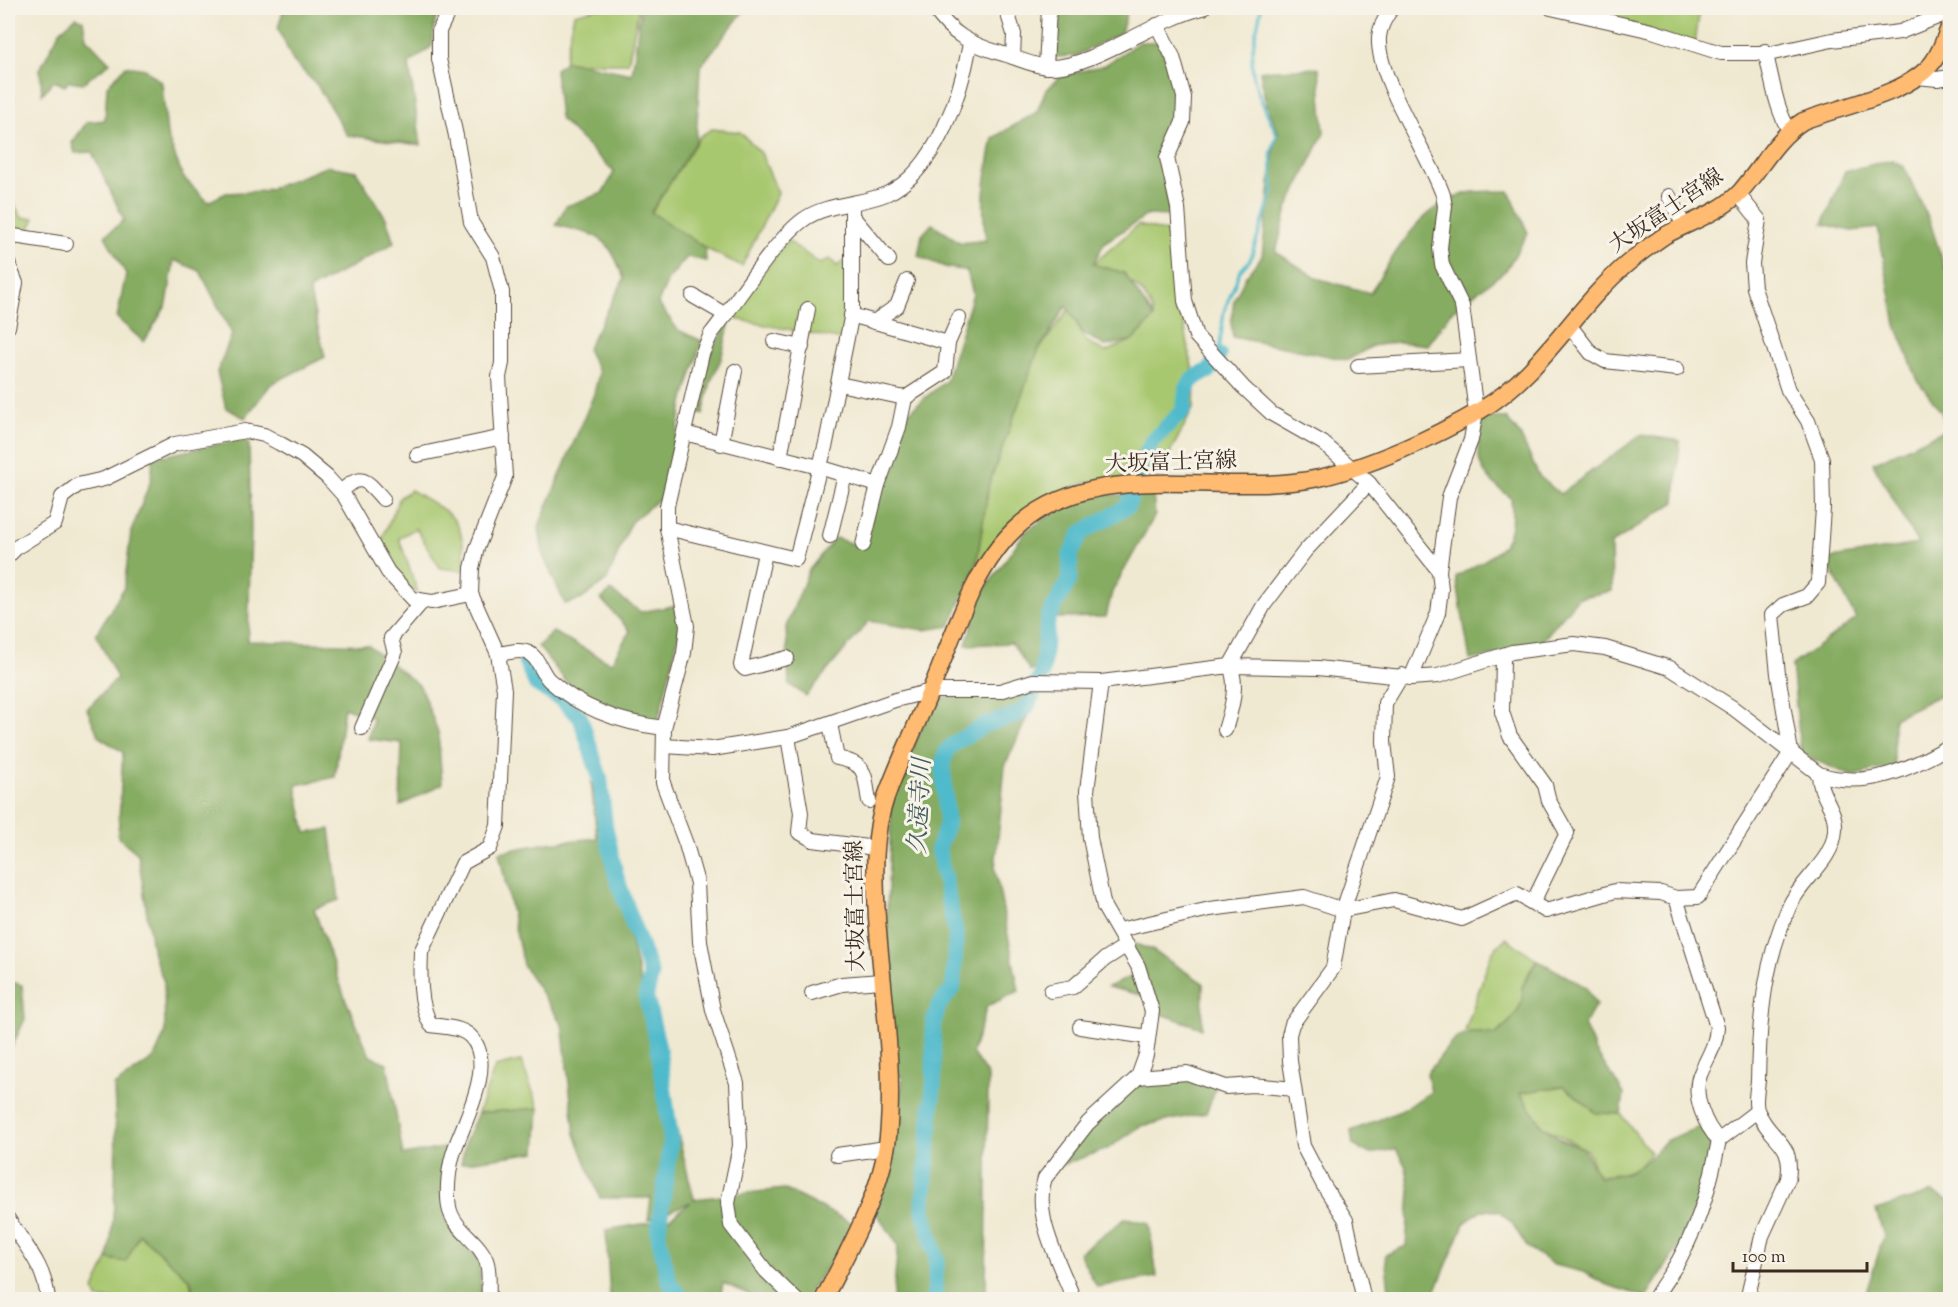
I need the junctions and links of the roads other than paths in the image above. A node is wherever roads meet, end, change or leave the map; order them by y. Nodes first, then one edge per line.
1 (450, 8) edge
2 (934, 8) edge
3 (1006, 8) edge
4 (1049, 8) edge
5 (1203, 8) edge
6 (1392, 8) edge
7 (1551, 8) edge
8 (1950, 12) edge
9 (1925, 14) edge
10 (1157, 25) junction
11 (1950, 25) edge
12 (970, 44) junction
13 (1765, 51) junction
14 (1013, 57) junction
15 (1046, 67) junction
16 (1917, 77) junction
17 (1950, 77) edge
18 (1789, 130) junction
19 (1738, 194) junction
20 (1669, 196) dead end
21 (852, 210) junction
22 (1684, 226) junction
23 (8, 243) edge
24 (66, 244) dead end
25 (889, 260) dead end
26 (8, 263) edge
27 (907, 281) dead end
28 (693, 296) dead end
29 (808, 309) dead end
30 (726, 315) junction
31 (851, 315) junction
32 (959, 318) dead end
33 (874, 322) junction
34 (1570, 326) junction
35 (8, 327) edge
36 (774, 341) dead end
37 (948, 343) junction
38 (802, 347) junction
39 (1469, 360) junction
40 (1358, 366) dead end
41 (1677, 369) dead end
42 (735, 371) dead end
43 (839, 384) junction
44 (905, 398) junction
45 (1476, 412) junction
46 (684, 433) junction
47 (503, 437) junction
48 (721, 444) junction
49 (417, 455) dead end
50 (780, 458) junction
51 (819, 467) junction
52 (1352, 468) junction
53 (845, 475) junction
54 (1369, 483) junction
55 (878, 485) junction
56 (341, 492) junction
57 (383, 499) dead end
58 (667, 528) junction
59 (830, 536) dead end
60 (863, 545) dead end
61 (765, 553) junction
62 (8, 556) edge
63 (1439, 571) junction
64 (471, 594) junction
65 (422, 602) junction
66 (498, 654) junction
67 (1503, 657) junction
68 (787, 658) dead end
69 (1230, 666) junction
70 (1407, 677) junction
71 (1101, 682) junction
72 (931, 692) junction
73 (830, 724) junction
74 (362, 728) dead end
75 (664, 728) junction
76 (1226, 730) dead end
77 (788, 737) junction
78 (664, 746) junction
79 (1950, 746) edge
80 (1791, 753) junction
81 (1819, 774) junction
82 (870, 802) junction
83 (875, 848) junction
84 (1676, 898) junction
85 (1533, 902) junction
86 (1343, 910) junction
87 (1119, 930) junction
88 (1127, 945) junction
89 (881, 981) junction
90 (1051, 991) dead end
91 (812, 993) dead end
92 (1080, 1027) dead end
93 (1148, 1037) junction
94 (1138, 1077) junction
95 (1294, 1089) junction
96 (1757, 1111) junction
97 (1719, 1140) junction
98 (886, 1148) junction
99 (837, 1155) dead end
100 (8, 1219) edge
101 (48, 1299) edge
102 (489, 1299) edge
103 (796, 1299) edge
104 (823, 1299) edge
105 (1074, 1299) edge
106 (1364, 1299) edge
107 (1654, 1299) edge
108 (1747, 1299) edge

1 - 47 street
2 - 12 street
3 - 14 street
4 - 15 street
5 - 10 street
6 - 39 street
7 - 13 street
8 - 9 street
9 - 13 street
10 - 15 street
10 - 52 street
11 - 16 main road, 大坂富士宮線
12 - 14 street
12 - 21 street
13 - 18 street
14 - 15 street
16 - 17 street
16 - 18 main road, 大坂富士宮線
18 - 19 main road, 大坂富士宮線
19 - 22 main road, 大坂富士宮線
19 - 80 street
20 - 22 street
21 - 25 street
21 - 30 street
21 - 31 street
22 - 34 main road, 大坂富士宮線
23 - 24 street
26 - 35 street
27 - 33 street
28 - 30 street
29 - 38 street
30 - 46 street
31 - 33 street
31 - 43 street
32 - 37 street
33 - 37 street
34 - 41 street
34 - 45 main road, 大坂富士宮線
36 - 38 street
37 - 44 street
38 - 50 street
39 - 40 street
39 - 45 street
42 - 48 street
43 - 44 street
43 - 51 street
44 - 55 street
45 - 52 main road, 大坂富士宮線
45 - 63 street
46 - 48 street
46 - 58 street
47 - 49 street
47 - 64 street
48 - 50 street
50 - 51 street
51 - 53 street
51 - 61 street
52 - 54 street
52 - 72 main road, 大坂富士宮線
53 - 55 street
53 - 59 street
54 - 63 street
54 - 69 street
55 - 60 street
56 - 57 street
56 - 62 street
56 - 65 street
58 - 61 street
58 - 75 street
61 - 68 street
63 - 70 street
64 - 65 street
64 - 66 street
65 - 74 street
66 - 75 street
66 - 102 street
67 - 70 street
67 - 80 street
67 - 85 street
69 - 70 street
69 - 71 street
69 - 76 street
70 - 86 street
71 - 72 street
71 - 87 street
72 - 73 street
72 - 82 main road, 大坂富士宮線
73 - 77 street
73 - 82 street
75 - 78 street
77 - 78 street
77 - 83 street
78 - 103 street
79 - 81 street
80 - 81 street
80 - 84 street
81 - 96 street
82 - 83 main road, 大坂富士宮線
83 - 89 main road, 大坂富士宮線
84 - 85 street
84 - 97 street
85 - 86 street
86 - 87 street
86 - 95 street
87 - 88 street
88 - 90 street
88 - 93 street
89 - 91 street
89 - 98 main road, 大坂富士宮線
92 - 93 street
93 - 94 street
94 - 95 street
94 - 105 street
95 - 106 street
96 - 97 street
96 - 108 street
97 - 107 street
98 - 99 street
98 - 104 main road, 大坂富士宮線
100 - 101 street

